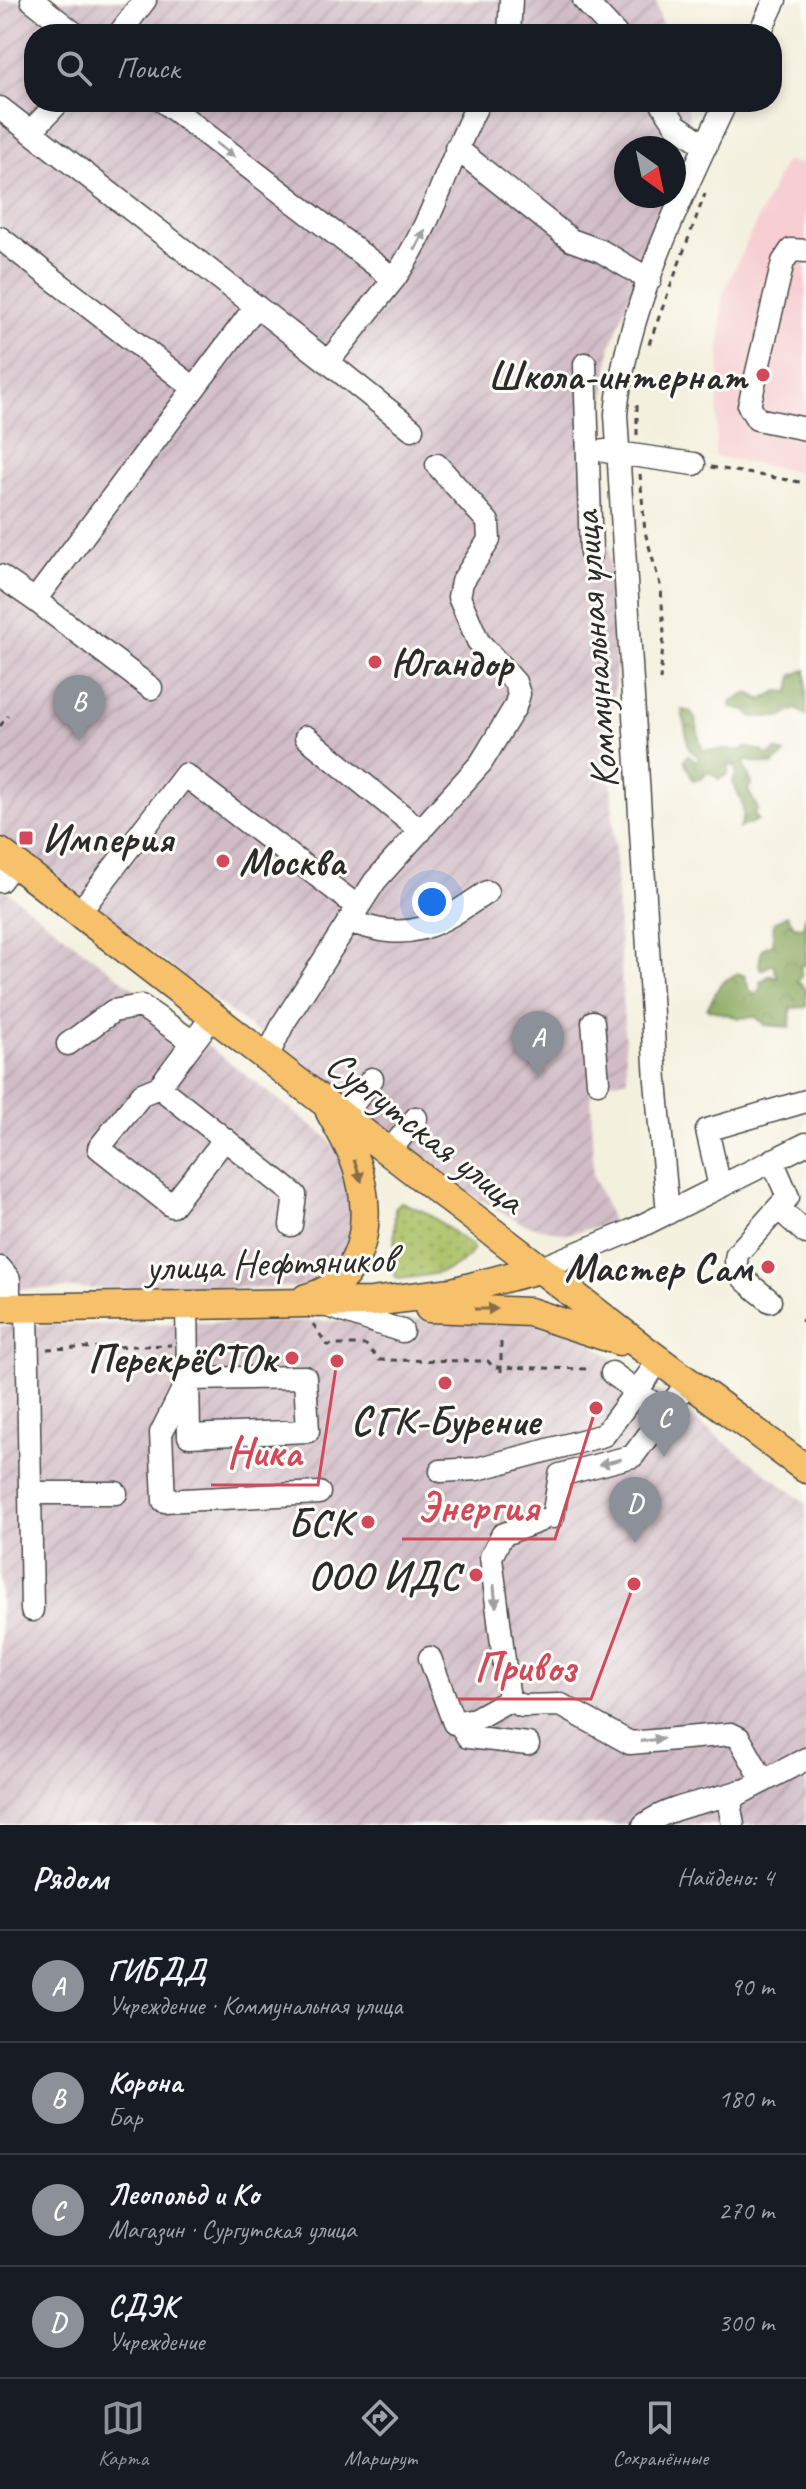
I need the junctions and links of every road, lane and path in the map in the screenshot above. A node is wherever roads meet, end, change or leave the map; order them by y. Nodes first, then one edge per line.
1 (32, 0) edge
2 (145, 0) edge
3 (511, 0) edge
4 (584, 0) edge
5 (775, 0) edge
6 (62, 24) edge
7 (127, 24) edge
8 (510, 24) edge
9 (607, 24) edge
10 (764, 24) edge
11 (0, 108) edge
12 (49, 112) edge
13 (177, 112) edge
14 (474, 112) edge
15 (668, 112) edge
16 (721, 112) edge
17 (31, 131) junction
18 (706, 146) junction
19 (456, 148) junction
20 (708, 187) dead end
21 (0, 238) edge
22 (806, 251) edge
23 (394, 279) junction
24 (650, 280) junction
25 (256, 306) junction
26 (646, 358) dead end
27 (328, 362) junction
28 (585, 364) dead end
29 (194, 388) junction
30 (638, 401) dead end
31 (412, 429) dead end
32 (806, 429) edge
33 (588, 452) junction
34 (628, 453) junction
35 (694, 464) joint
36 (437, 465) dead end
37 (806, 483) edge
38 (591, 553) dead end
39 (0, 576) edge
40 (35, 600) junction
41 (660, 680) dead end
42 (151, 688) dead end
43 (8, 716) dead end
44 (0, 726) edge
45 (306, 737) dead end
46 (421, 831) junction
47 (5, 865) edge
48 (487, 892) dead end
49 (79, 913) junction
50 (353, 914) junction
51 (213, 1016) junction
52 (593, 1022) dead end
53 (193, 1042) junction
54 (68, 1044) dead end
55 (267, 1057) junction
56 (372, 1079) dead end
57 (598, 1082) dead end
58 (159, 1087) junction
59 (806, 1101) edge
60 (333, 1109) junction
61 (416, 1118) dead end
62 (225, 1139) junction
63 (806, 1144) edge
64 (389, 1152) junction
65 (772, 1160) junction
66 (720, 1187) junction
67 (778, 1208) junction
68 (668, 1213) junction
69 (291, 1225) dead end
70 (806, 1233) edge
71 (0, 1268) edge
72 (539, 1269) junction
73 (770, 1301) dead end
74 (278, 1304) junction
75 (12, 1308) edge
76 (319, 1314) junction
77 (187, 1315) junction
78 (402, 1331) dead end
79 (501, 1341) dead end
80 (27, 1345) junction
81 (653, 1356) junction
82 (501, 1369) junction
83 (588, 1369) dead end
84 (612, 1373) dead end
85 (188, 1379) junction
86 (688, 1382) junction
87 (637, 1391) junction
88 (666, 1413) junction
89 (806, 1469) edge
90 (441, 1471) dead end
91 (30, 1493) junction
92 (116, 1493) dead end
93 (319, 1493) dead end
94 (32, 1610) dead end
95 (430, 1658) dead end
96 (509, 1700) junction
97 (459, 1723) junction
98 (528, 1744) dead end
99 (806, 1759) edge
100 (763, 1780) junction
101 (741, 1791) junction
102 (654, 1821) edge
103 (733, 1825) edge

1 - 6 street
2 - 7 street
3 - 8 street
4 - 9 street
5 - 10 street
11 - 17 street
12 - 17 street
13 -> 23 street
14 - 19 street
15 - 18 street
16 - 18 street, Коммунальная улица
17 - 25 street
18 - 24 street, Коммунальная улица
23 -> 19 street
19 - 24 street
20 - 26 path
21 - 29 street
22 - 32 street
23 - 27 street
24 - 34 street, Коммунальная улица
25 - 27 street
25 - 29 street
27 - 31 street
28 - 33 street
29 - 40 street
30 - 34 path
33 - 34 street
33 - 38 street
34 - 35 street
34 - 41 path
34 - 68 street, Коммунальная улица
35 - 37 path
36 - 46 street
39 - 40 street
40 - 42 street
43 - 44 path
45 - 46 street
46 - 50 street
47 - 49 main road, Сургутская улица
48 - 50 street
49 - 50 street
49 - 51 main road, Сургутская улица
50 - 55 street
51 - 53 street
51 - 55 main road, Сургутская улица
52 - 57 street
53 - 54 street
53 - 58 street
55 - 60 main road, Сургутская улица
56 - 60 street
58 - 62 street
58 - 62 street
59 - 66 street
60 - 64 main road, Сургутская улица
60 -> 74 main road
61 - 64 street
62 - 69 street
63 - 65 street
64 - 72 main road, Сургутская улица
65 - 66 street
65 - 67 street
66 - 68 street
67 - 70 street
67 - 73 street
68 - 72 street
71 - 75 street
72 - 76 main road, улица Нефтяников
72 - 81 main road, Сургутская улица
74 - 76 main road, улица Нефтяников
74 - 77 main road, улица Нефтяников
75 - 77 main road, улица Нефтяников
75 - 80 street
76 - 78 street
76 -> 81 main road
76 - 82 path
77 - 80 path
77 - 85 street
79 - 82 path
80 - 91 street
81 - 86 main road, Сургутская улица
81 - 87 street
82 - 83 path
84 - 87 street
85 - 85 street
85 - 93 street
86 - 88 street
86 - 89 main road, Сургутская улица
87 - 88 street
87 - 90 street
88 -> 96 street
91 - 92 street
91 - 94 street
95 - 97 street
96 - 97 street
96 -> 100 street
97 - 98 street
99 - 100 street
100 - 101 street
101 - 102 street
101 - 103 street

